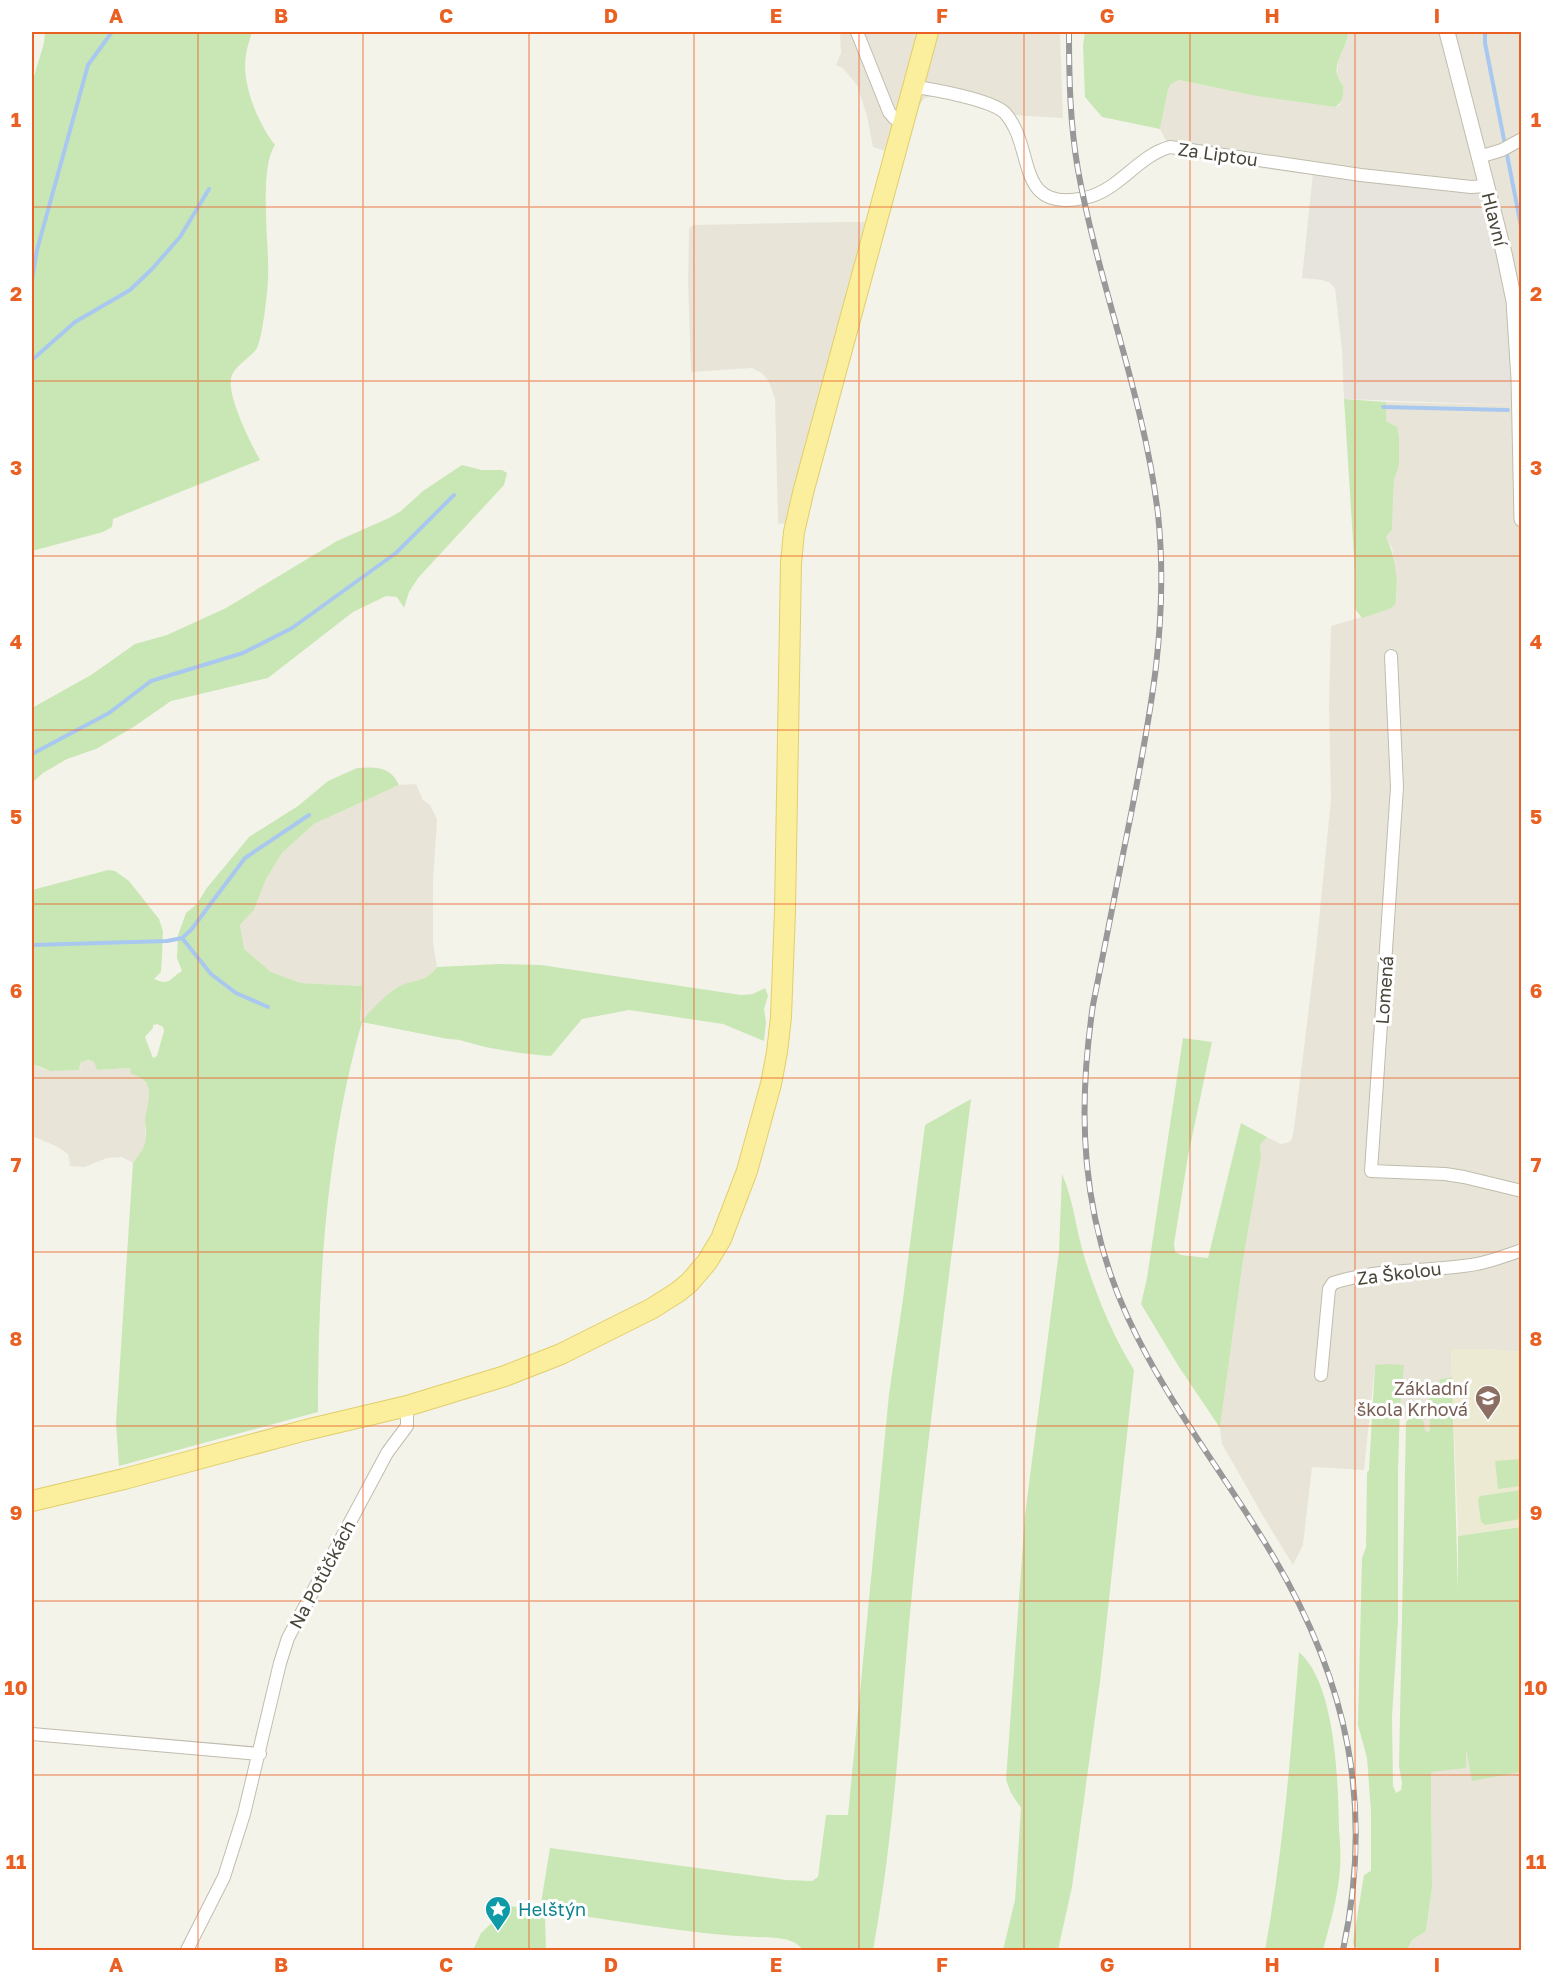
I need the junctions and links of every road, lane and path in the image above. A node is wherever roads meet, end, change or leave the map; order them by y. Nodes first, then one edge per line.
1 (857, 32) edge
2 (928, 32) edge
3 (1447, 32) edge
4 (913, 87) junction
5 (903, 122) junction
6 (1512, 144) edge
7 (1479, 158) junction
8 (1487, 186) junction
9 (1521, 519) edge
10 (1391, 656) dead end
11 (1521, 1191) edge
12 (1521, 1250) edge
13 (1321, 1375) dead end
14 (407, 1406) junction
15 (32, 1500) edge
16 (32, 1734) edge
17 (260, 1754) junction
18 (187, 1950) edge

1 - 5 street
2 - 4 main road
3 - 7 street, Hlavní
4 - 5 main road
4 - 8 street, Za Liptou
5 - 14 main road
6 - 7 street
7 - 8 street, Hlavní
8 - 9 street, Hlavní
10 - 11 street, Lomená
12 - 13 street, Za Školou
14 - 15 main road
14 - 17 street, Na Potůčkách
16 - 17 street
17 - 18 street, Na Potůčkách

